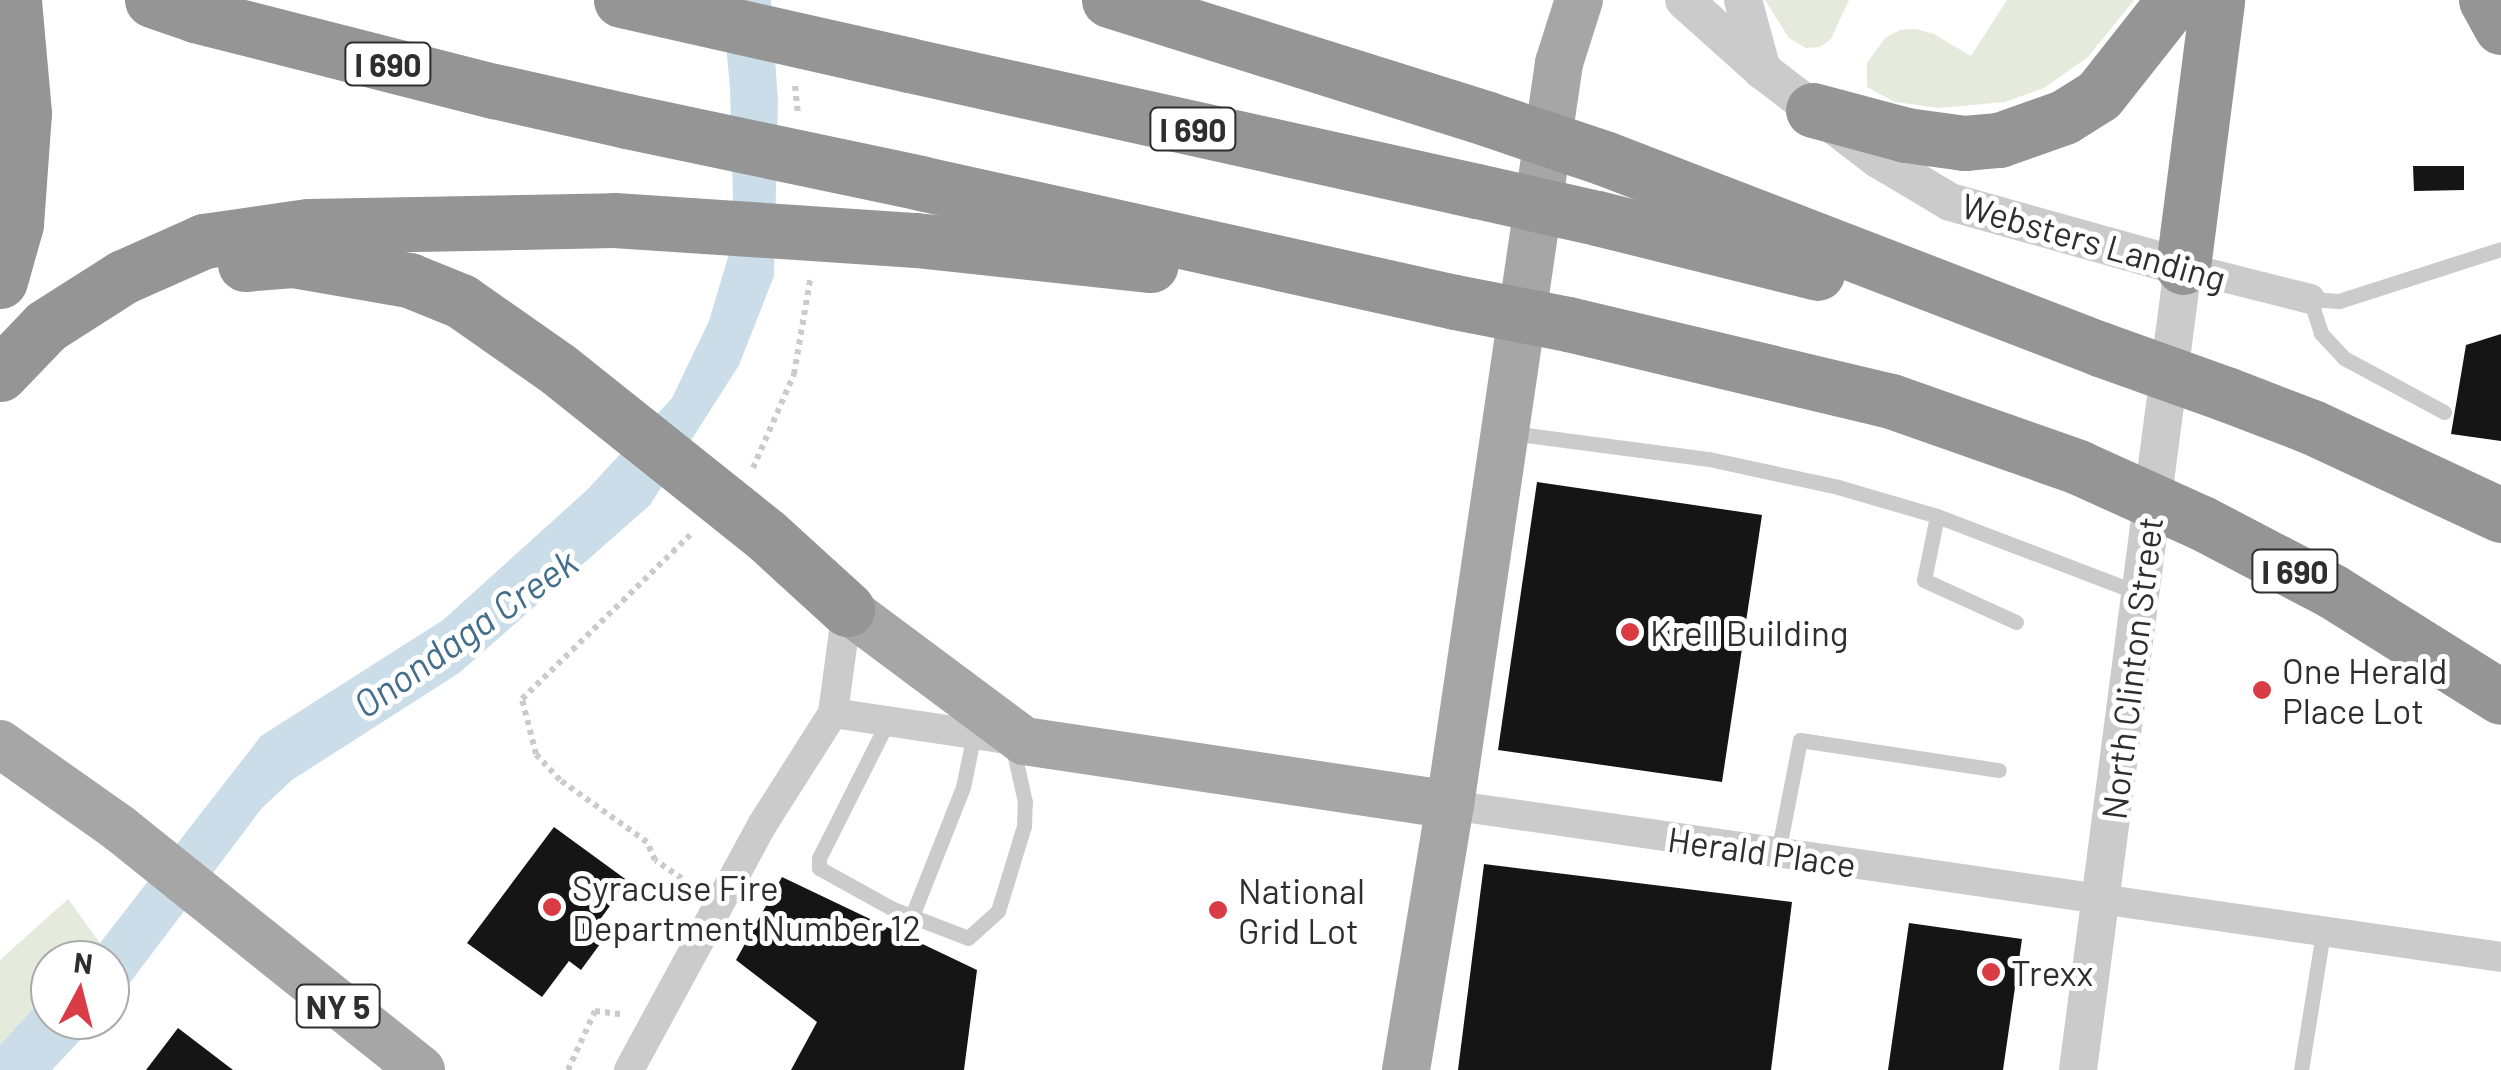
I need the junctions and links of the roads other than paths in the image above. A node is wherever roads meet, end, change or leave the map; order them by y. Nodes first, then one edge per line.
1 (14, 0) edge
2 (152, 0) edge
3 (621, 0) edge
4 (1109, 0) edge
5 (1579, 0) edge
6 (1684, 0) edge
7 (1744, 0) edge
8 (2174, 0) edge
9 (2217, 0) edge
10 (2486, 0) edge
11 (2501, 27) edge
12 (1762, 70) junction
13 (1813, 110) junction
14 (2501, 248) edge
15 (2183, 266) junction
16 (1334, 274) junction
17 (122, 278) junction
18 (0, 281) edge
19 (2310, 299) junction
20 (2100, 348) junction
21 (0, 374) edge
22 (2444, 412) dead end
23 (1502, 432) junction
24 (2501, 515) edge
25 (1937, 516) junction
26 (2141, 594) junction
27 (846, 608) junction
28 (2016, 622) dead end
29 (2501, 697) edge
30 (833, 713) junction
31 (888, 721) junction
32 (974, 734) junction
33 (1018, 740) junction
34 (0, 744) edge
35 (1999, 770) dead end
36 (1450, 806) junction
37 (1778, 853) junction
38 (2101, 900) junction
39 (912, 916) junction
40 (2323, 932) junction
41 (2501, 957) edge
42 (422, 1070) edge
43 (629, 1070) edge
44 (1406, 1070) edge
45 (2078, 1070) edge
46 (2301, 1070) edge

1 - 18 highway
2 - 16 highway, I 690, bridge
3 - 20 highway, I 690, bridge
4 - 20 highway, bridge
5 - 23 main road
6 - 12 street, Websters Landing
7 - 12 street
8 - 13 highway
9 - 15 highway
10 - 11 highway
12 - 13 street, Websters Landing
13 - 15 street, Websters Landing
14 - 19 lane, Websters Landing
15 - 19 street, Websters Landing
15 - 26 street, North Clinton Street
16 - 17 highway, bridge
16 - 29 highway, I 690, bridge
17 - 21 highway
17 - 27 highway, bridge
19 - 22 lane
20 - 24 highway, I 690, bridge
23 - 25 lane
23 - 36 main road
25 - 26 lane
25 - 28 lane
26 - 38 street, North Clinton Street
27 - 30 street
27 - 33 main road, Herald Place
30 - 31 street, Herald Place
30 - 43 street
31 - 32 street, Herald Place
31 - 39 lane
32 - 33 street, Herald Place
32 - 39 lane
33 - 36 main road, Herald Place
33 - 39 lane
34 - 42 main road, NY 5
35 - 37 lane
36 - 37 street, Herald Place
36 - 44 main road
37 - 38 street, Herald Place
38 - 40 street, Herald Place
38 - 45 street, North Clinton Street
40 - 41 street, Herald Place
40 - 46 lane

